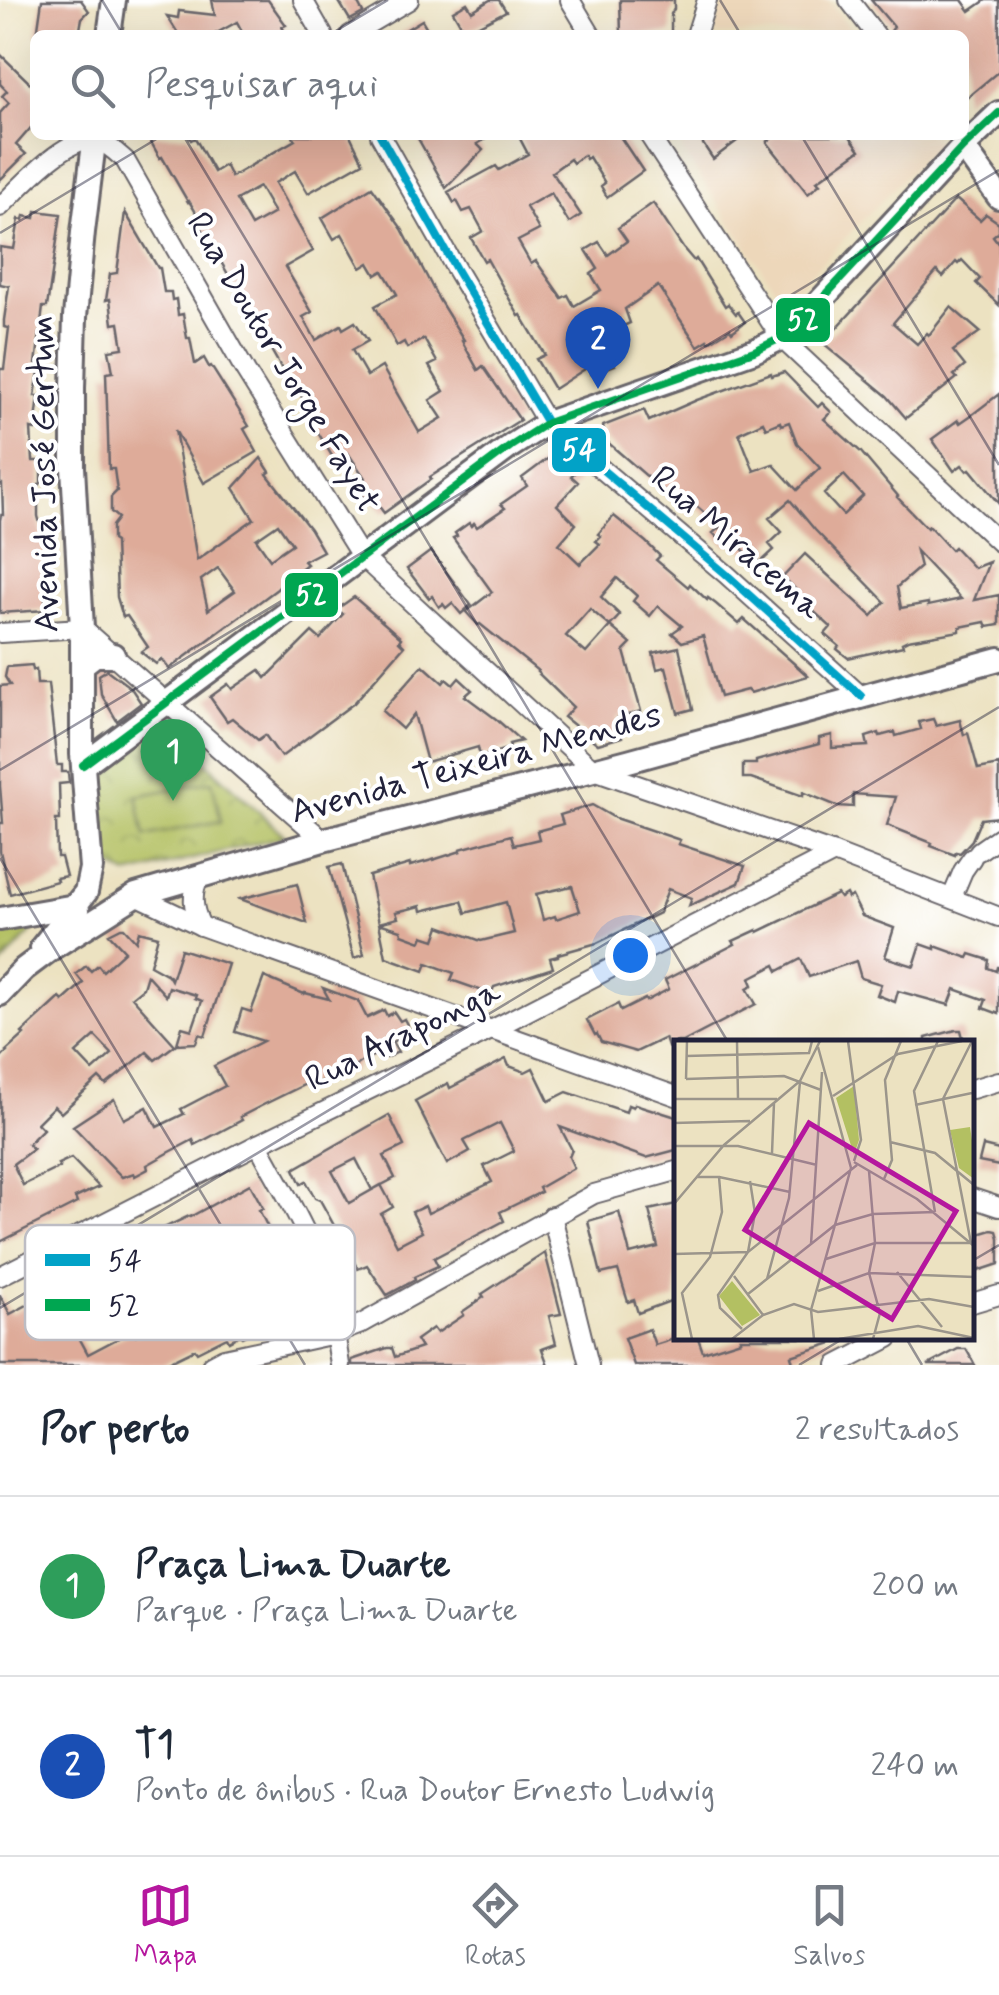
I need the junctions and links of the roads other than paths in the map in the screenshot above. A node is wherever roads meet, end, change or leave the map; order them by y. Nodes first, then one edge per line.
1 (114, 0) edge
2 (303, 0) edge
3 (409, 0) edge
4 (570, 0) edge
5 (707, 0) edge
6 (848, 0) edge
7 (110, 30) edge
8 (320, 30) edge
9 (358, 30) edge
10 (588, 30) edge
11 (698, 30) edge
12 (872, 30) edge
13 (999, 112) edge
14 (969, 133) edge
15 (84, 140) edge
16 (95, 140) edge
17 (100, 140) edge
18 (383, 140) edge
19 (958, 141) edge
20 (662, 144) edge
21 (999, 198) edge
22 (0, 207) edge
23 (781, 338) junction
24 (548, 423) junction
25 (999, 542) edge
26 (361, 556) junction
27 (82, 628) junction
28 (0, 633) edge
29 (113, 654) junction
30 (999, 659) edge
31 (82, 666) junction
32 (861, 696) junction
33 (166, 701) junction
34 (82, 765) junction
35 (594, 770) junction
36 (999, 837) edge
37 (323, 840) junction
38 (834, 854) junction
39 (91, 868) junction
40 (200, 875) junction
41 (136, 895) junction
42 (952, 898) junction
43 (76, 906) junction
44 (999, 916) edge
45 (0, 919) edge
46 (201, 926) junction
47 (52, 948) junction
48 (24, 969) junction
49 (0, 994) edge
50 (492, 1030) junction
51 (999, 1081) edge
52 (974, 1088) edge
53 (674, 1095) edge
54 (258, 1144) junction
55 (674, 1172) edge
56 (974, 1199) edge
57 (999, 1208) edge
58 (552, 1216) junction
59 (100, 1225) edge
60 (301, 1225) edge
61 (25, 1263) edge
62 (0, 1276) edge
63 (999, 1295) edge
64 (974, 1302) edge
65 (355, 1326) edge
66 (307, 1340) edge
67 (336, 1340) edge
68 (884, 1340) edge
69 (211, 1365) edge
70 (340, 1365) edge
71 (589, 1365) edge
72 (837, 1365) edge

1 - 7 street
2 - 8 street
3 - 9 street
4 - 10 street
5 - 11 street
6 - 12 street
13 - 14 street
15 - 22 street
16 - 27 street, Avenida José Gertum
17 - 26 street, Rua Doutor Jorge Fayet
18 - 24 street, Rua Miracema
19 - 21 street
19 - 23 street
20 - 23 street
23 - 24 street
23 - 25 street
24 - 26 street
24 - 32 street, Rua Miracema
26 - 33 street
26 - 35 street, Rua Doutor Jorge Fayet
27 - 28 street
27 - 29 street
27 - 31 street, Avenida José Gertum
29 - 31 street
29 - 33 street
30 - 32 street, Avenida Teixeira Mendes
31 - 34 street, Avenida José Gertum
32 - 35 street, Avenida Teixeira Mendes
33 - 34 street
33 - 37 street
34 - 39 street, Avenida José Gertum
35 - 37 street, Avenida Teixeira Mendes
35 - 38 street, Rua Doutor Jorge Fayet
36 - 42 street
37 - 40 street, Avenida Teixeira Mendes
38 - 42 street, Rua Doutor Jorge Fayet
38 - 50 street, Rua Araponga
39 - 41 street
39 - 43 street, Avenida José Gertum
40 - 41 street, Avenida Teixeira Mendes
40 - 46 street
41 - 46 street
41 - 47 street, Avenida Teixeira Mendes
42 - 44 street, Rua Doutor Jorge Fayet
43 - 45 street
43 - 47 street
43 - 48 street, Avenida José Gertum
46 - 50 street
47 - 48 street, Avenida Teixeira Mendes
48 - 49 street, Avenida Teixeira Mendes
50 - 53 street
50 - 54 street, Rua Araponga
51 - 52 street
54 - 59 street, Rua Araponga
54 - 60 street
55 - 58 street
56 - 57 street
58 - 65 street
58 - 71 street
61 - 62 street, Rua Araponga
63 - 64 street
66 - 69 street
67 - 70 street
68 - 72 street

